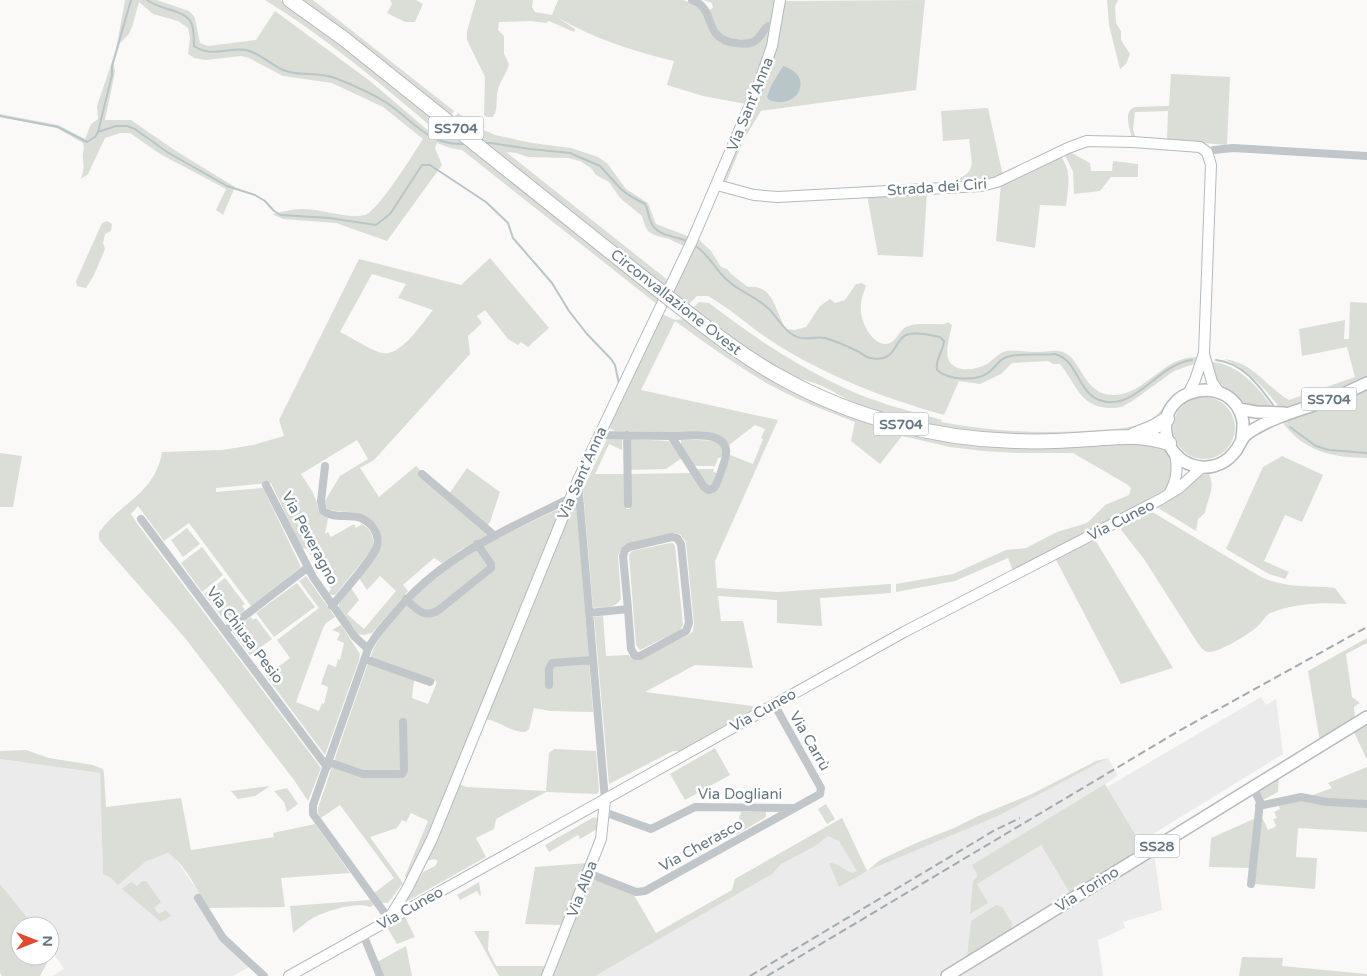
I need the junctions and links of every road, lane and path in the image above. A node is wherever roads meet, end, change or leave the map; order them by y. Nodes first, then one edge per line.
1 (290, 0) edge
2 (692, 0) edge
3 (780, 0) edge
4 (776, 27) junction
5 (1208, 152) junction
6 (1367, 156) edge
7 (717, 185) junction
8 (1204, 353) junction
9 (1367, 383) edge
10 (1189, 392) junction
11 (1219, 392) junction
12 (1238, 409) junction
13 (1290, 412) junction
14 (1167, 419) junction
15 (599, 435) junction
16 (627, 435) junction
17 (671, 436) junction
18 (1130, 436) junction
19 (1242, 437) junction
20 (1172, 449) junction
21 (325, 466) dead end
22 (1202, 467) junction
23 (422, 474) dead end
24 (578, 480) junction
25 (266, 486) dead end
26 (1168, 494) junction
27 (570, 498) junction
28 (628, 504) dead end
29 (141, 519) dead end
30 (495, 536) junction
31 (477, 544) junction
32 (308, 568) junction
33 (406, 599) junction
34 (332, 606) junction
35 (628, 609) junction
36 (589, 613) junction
37 (225, 631) junction
38 (368, 649) junction
39 (365, 660) junction
40 (593, 660) junction
41 (430, 682) dead end
42 (549, 685) dead end
43 (774, 704) junction
44 (1367, 717) edge
45 (404, 722) dead end
46 (328, 765) junction
47 (1252, 787) junction
48 (822, 791) joint
49 (605, 800) junction
50 (1367, 804) edge
51 (1259, 806) junction
52 (794, 808) junction
53 (604, 812) junction
54 (588, 873) junction
55 (1251, 884) dead end
56 (198, 898) dead end
57 (389, 919) junction
58 (362, 934) junction
59 (264, 976) edge
60 (289, 976) edge
61 (380, 976) edge
62 (547, 976) edge
63 (946, 976) edge

1 - 18 highway, Circonvallazione Ovest / SS704, bridge
2 - 4 street, Via Sant'Anna
3 - 4 street, Via Sant'Anna
4 - 7 street, Via Sant'Anna
5 - 6 street, Strada dei Ciri
5 - 7 street, Strada dei Ciri
5 - 8 street
7 - 15 street, Via Sant'Anna
8 - 10 street
8 - 11 street
9 - 13 main road, Via Cuneo / SS704
10 - 11 main road
10 - 14 main road
11 - 12 main road
12 - 13 main road, Via Cuneo / SS704
12 - 19 main road
13 - 19 main road, Via Cuneo / SS704
14 - 18 highway, SS704
14 - 20 main road, Via Cuneo
15 - 16 street
15 - 24 street, Via Sant'Anna
16 - 17 street
16 - 28 street
17 - 17 street
18 - 20 highway, SS704
19 - 22 main road, Via Cuneo / SS704
20 - 22 main road, SS704
20 - 26 street, Via Cuneo
21 - 34 street
22 - 26 street, Via Cuneo
23 - 30 street
24 - 27 street, Via Sant'Anna
24 - 36 street
25 - 32 street, Via Peveragno
26 - 43 street, Via Cuneo
27 - 30 street
27 - 57 street, Via Sant'Anna
29 - 37 street, Via Chiusa Pesio
30 - 31 street
31 - 33 street
31 - 33 street
32 - 34 street, Via Peveragno
32 - 37 street
33 - 38 street
34 - 38 street, Via Peveragno
35 - 35 street
35 - 36 street
36 - 40 street
37 - 46 street, Via Chiusa Pesio
38 - 39 street
39 - 41 street
39 - 46 street
40 - 42 street
40 - 49 street
43 - 48 street, Via Carrù
43 - 49 street, Via Cuneo
44 - 47 main road, Via Torino / SS28
45 - 46 street
46 - 57 street
47 - 51 street
47 - 63 main road, Via Torino / SS28
48 - 52 street, Via Cherasco
49 - 53 street, Via Alba
49 - 57 street, Via Cuneo
50 - 51 street
51 - 55 street
52 - 53 street, Via Dogliani
52 - 54 street, Via Cherasco
53 - 54 street, Via Alba
54 - 62 street, Via Alba
56 - 59 street
57 - 58 street, Via Cuneo
58 - 60 street, Via Cuneo
58 - 61 street, Via Cuneo

